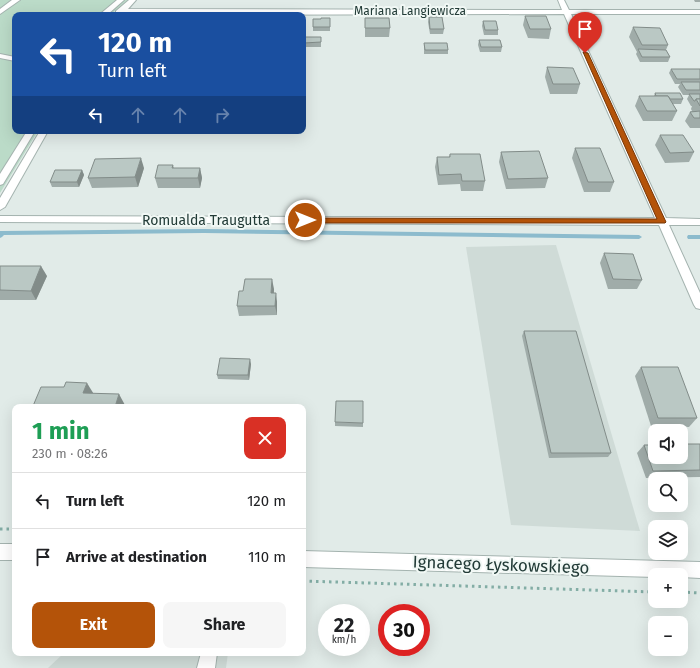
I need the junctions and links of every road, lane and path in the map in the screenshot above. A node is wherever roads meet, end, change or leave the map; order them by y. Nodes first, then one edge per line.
1 (17, 0) edge
2 (121, 0) edge
3 (133, 0) edge
4 (561, 0) edge
5 (566, 11) junction
6 (0, 12) edge
7 (107, 12) edge
8 (120, 12) edge
9 (306, 12) edge
10 (700, 12) edge
11 (0, 56) edge
12 (12, 58) edge
13 (29, 134) edge
14 (42, 134) edge
15 (0, 182) edge
16 (0, 207) edge
17 (0, 219) edge
18 (662, 222) junction
19 (700, 222) edge
20 (700, 305) edge
21 (0, 529) edge
22 (12, 530) edge
23 (0, 552) edge
24 (12, 552) edge
25 (306, 559) edge
26 (700, 570) edge
27 (306, 581) edge
28 (648, 592) edge
29 (688, 592) edge
30 (700, 593) edge
31 (208, 656) edge
32 (206, 668) edge

1 - 6 street
2 - 7 street
3 - 8 street
4 - 5 street
5 - 9 street, Mariana Langiewicza
5 - 10 street, Mariana Langiewicza
5 - 18 street
11 - 12 street
13 - 15 street
14 - 16 street
17 - 18 street, Romualda Traugutta
18 - 19 street, Romualda Traugutta
18 - 20 street
21 - 22 path
23 - 24 street
25 - 26 street, Ignacego Łyskowskiego
27 - 28 path
29 - 30 path
31 - 32 street

